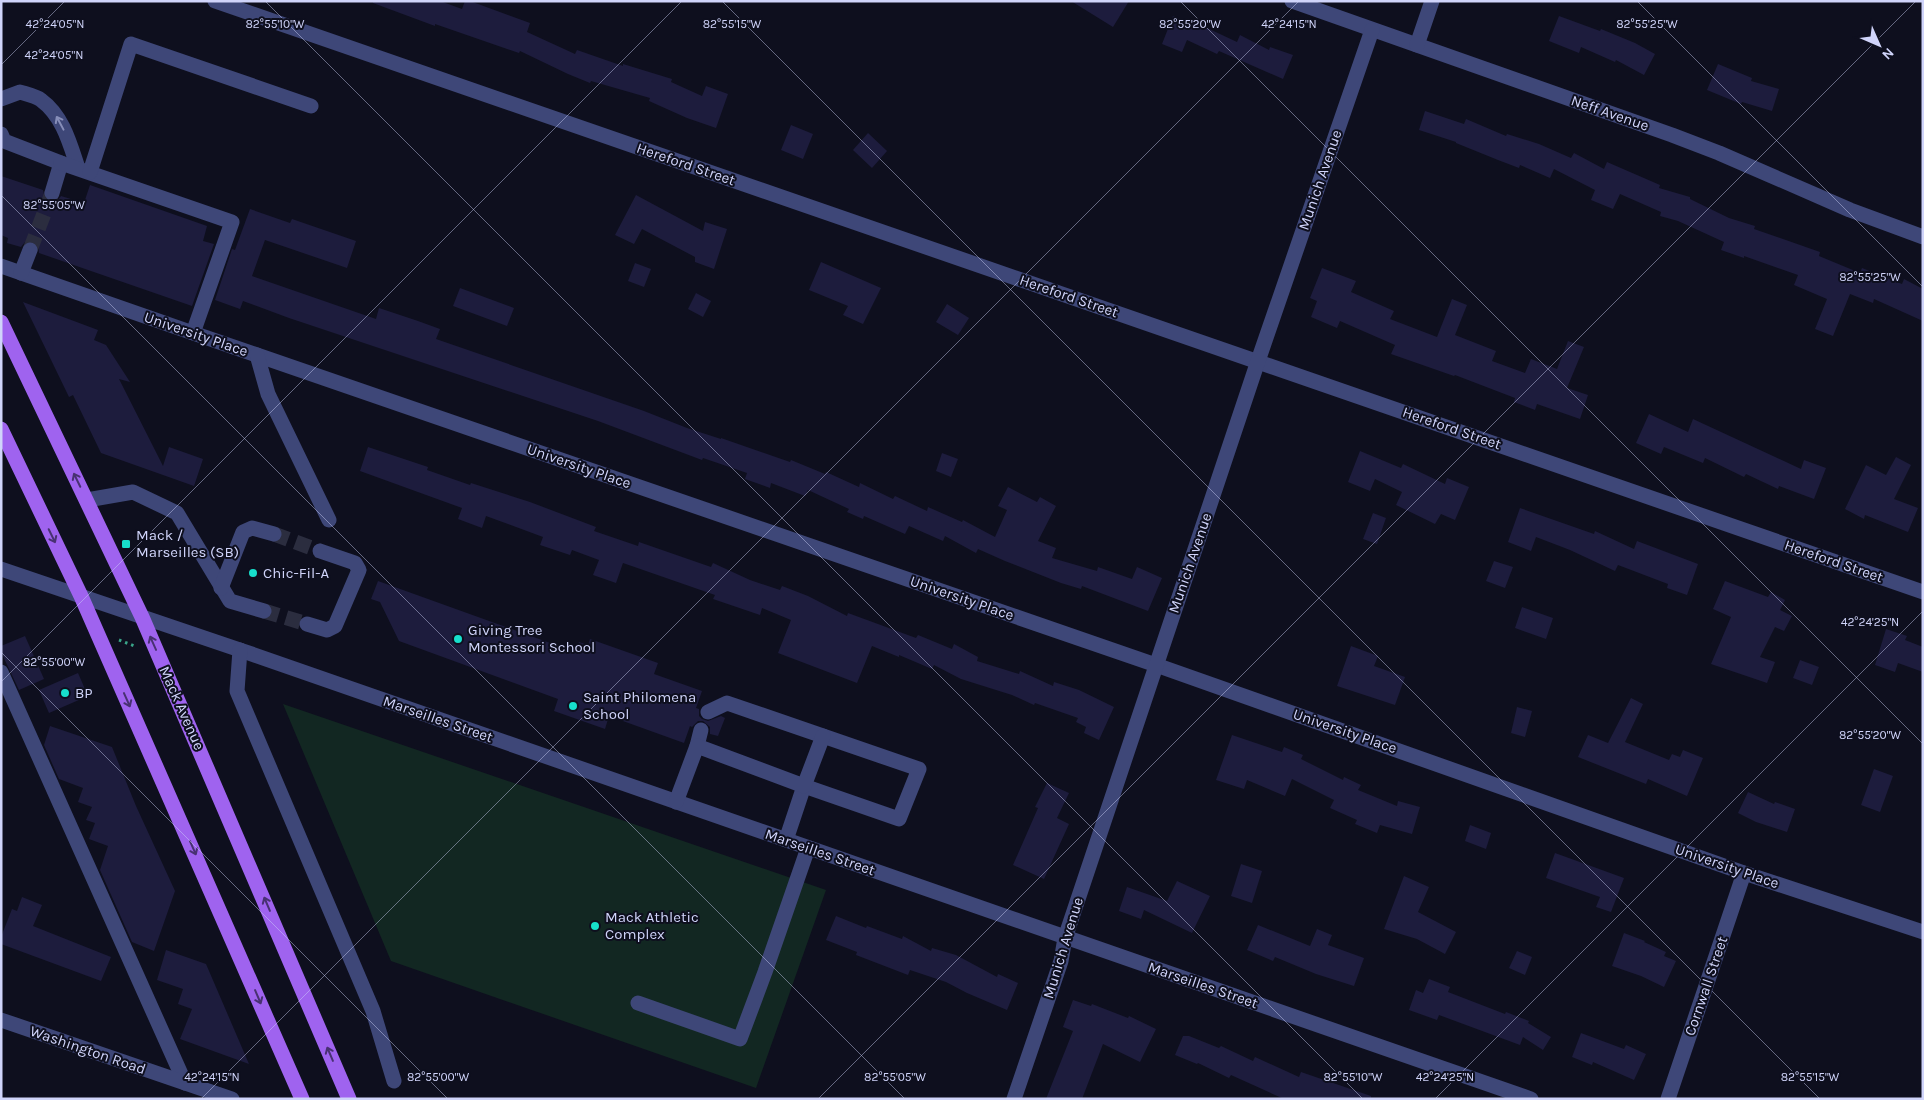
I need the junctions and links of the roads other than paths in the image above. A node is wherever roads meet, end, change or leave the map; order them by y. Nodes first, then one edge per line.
1 (215, 1) edge
2 (1292, 1) edge
3 (1432, 1) edge
4 (1372, 30) junction
5 (1417, 45) junction
6 (1, 98) edge
7 (311, 106) dead end
8 (3, 137) edge
9 (61, 164) junction
10 (84, 170) junction
11 (52, 193) tunnel mouth
12 (1923, 237) edge
13 (30, 250) tunnel mouth
14 (1, 266) edge
15 (21, 273) junction
16 (1, 322) edge
17 (193, 333) junction
18 (258, 355) junction
19 (1258, 361) junction
20 (1, 429) edge
21 (87, 500) junction
22 (329, 520) dead end
23 (274, 534) tunnel mouth
24 (320, 551) tunnel mouth
25 (1, 569) edge
26 (221, 588) junction
27 (1923, 592) edge
28 (81, 596) junction
29 (264, 611) tunnel mouth
30 (142, 617) junction
31 (307, 624) tunnel mouth
32 (240, 650) junction
33 (1156, 664) junction
34 (1, 672) edge
35 (708, 712) dead end
36 (701, 730) dead end
37 (823, 736) junction
38 (697, 746) junction
39 (804, 786) junction
40 (676, 802) junction
41 (786, 840) junction
42 (808, 848) junction
43 (1744, 873) junction
44 (1923, 932) edge
45 (1065, 938) junction
46 (638, 1003) dead end
47 (1, 1020) edge
48 (394, 1081) dead end
49 (185, 1083) junction
50 (226, 1098) edge
51 (302, 1099) edge
52 (349, 1099) edge
53 (1014, 1099) edge
54 (1532, 1099) edge
55 (1668, 1099) edge

1 - 19 street, Hereford Street
2 - 4 street, Neff Avenue
3 - 5 street
4 - 5 street, Neff Avenue
4 - 19 street, Munich Avenue
5 - 12 street, Neff Avenue
10 -> 6 street
7 - 10 street
8 - 9 street
9 - 10 street
9 - 11 street
10 - 17 street
13 - 15 street
14 - 15 street, University Place
15 - 17 street, University Place
21 -> 16 main road, Mack Avenue
17 - 18 street, University Place
18 - 22 street
18 - 33 street, University Place
19 - 27 street, Hereford Street
19 - 33 street, Munich Avenue
20 -> 28 main road
21 - 26 street
21 - 30 main road, Mack Avenue
23 - 26 street
24 - 31 street
25 - 28 street, Marseilles Street
26 - 29 street
28 - 30 street, Marseilles Street
28 -> 51 main road
30 - 32 street, Marseilles Street
52 -> 30 main road, Mack Avenue
32 - 40 street, Marseilles Street
32 - 48 street
33 - 43 street, University Place
33 - 45 street, Munich Avenue
34 - 49 street
35 - 37 street
36 - 38 street
37 - 39 street
37 - 39 street
38 - 39 street
38 - 40 street
39 - 41 street
40 - 41 street, Marseilles Street
41 - 42 street, Marseilles Street
42 - 45 street, Marseilles Street
42 - 46 street
43 - 44 street, University Place
43 - 55 street, Cornwall Street
45 - 53 street, Munich Avenue
45 - 54 street, Marseilles Street
47 - 49 street, Washington Road
49 - 50 street, Washington Road

